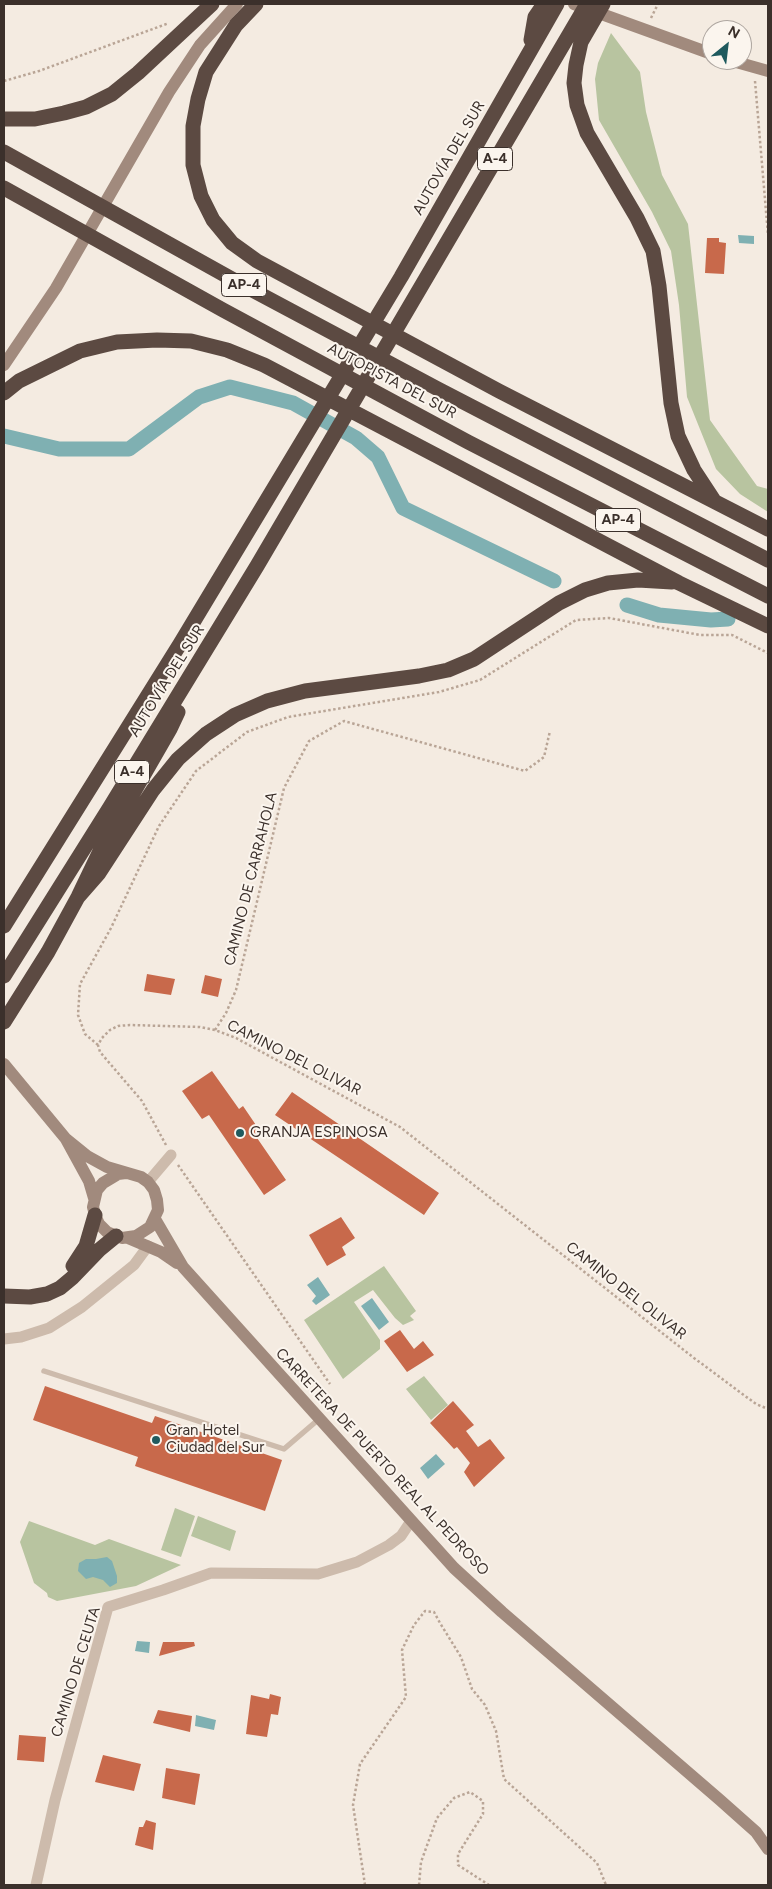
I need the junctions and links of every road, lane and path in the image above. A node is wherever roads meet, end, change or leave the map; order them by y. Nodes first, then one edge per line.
1 (212, 4) edge
2 (237, 4) edge
3 (243, 4) edge
4 (256, 4) edge
5 (544, 4) edge
6 (557, 4) edge
7 (574, 4) edge
8 (587, 4) edge
9 (603, 4) edge
10 (540, 20) junction
11 (220, 22) junction
12 (169, 23) dead end
13 (574, 38) junction
14 (702, 50) edge
15 (754, 67) joint
16 (768, 71) edge
17 (4, 81) edge
18 (4, 119) edge
19 (4, 152) edge
20 (4, 188) edge
21 (768, 235) edge
22 (4, 365) edge
23 (4, 393) edge
24 (716, 503) junction
25 (768, 529) edge
26 (768, 560) edge
27 (679, 583) junction
28 (768, 596) edge
29 (768, 626) edge
30 (768, 653) edge
31 (202, 657) junction
32 (550, 731) dead end
33 (78, 897) junction
34 (4, 926) edge
35 (4, 976) edge
36 (4, 1022) edge
37 (215, 1030) junction
38 (98, 1045) junction
39 (4, 1064) edge
40 (66, 1139) junction
41 (171, 1155) junction
42 (126, 1173) junction
43 (148, 1182) junction
44 (94, 1198) junction
45 (95, 1215) junction
46 (155, 1220) junction
47 (122, 1237) junction
48 (148, 1246) junction
49 (183, 1267) junction
50 (4, 1288) edge
51 (4, 1296) edge
52 (4, 1338) edge
53 (44, 1371) dead end
54 (330, 1384) dead end
55 (768, 1409) edge
56 (319, 1419) junction
57 (411, 1521) junction
58 (768, 1849) edge
59 (36, 1885) edge
60 (365, 1885) edge
61 (419, 1885) edge
62 (489, 1885) edge
63 (606, 1885) edge

1 - 18 highway
2 - 11 main road
3 - 11 main road
4 - 24 highway
5 - 10 highway
6 - 10 highway, A-4
7 - 14 main road
8 - 13 highway, A-4
9 - 13 highway
10 - 34 highway, AUTOVÍA DEL SUR / A-4
11 - 22 main road
12 - 17 path
13 - 24 highway
13 - 31 highway, AUTOVÍA DEL SUR / A-4
15 - 16 main road
15 - 21 path
19 - 26 highway, AUTOPISTA DEL SUR / AP-4
20 - 28 highway, AUTOPISTA DEL SUR / AP-4
23 - 27 highway
24 - 25 highway
27 - 29 highway
27 - 33 highway
30 - 38 path
31 - 33 highway
31 - 35 highway, AUTOVÍA DEL SUR / A-4
32 - 37 path, CAMINO DE CARRAHOLA
33 - 36 highway
37 - 38 path, CAMINO DEL OLIVAR
37 - 55 path, CAMINO DEL OLIVAR
38 - 41 path
39 - 40 main road
40 - 42 main road
40 - 44 main road
41 - 43 street
41 - 54 path
42 - 43 main road
42 - 44 main road
43 - 46 main road
44 - 45 main road
45 - 47 main road
45 - 50 highway
46 - 47 main road
46 - 49 main road
47 - 48 main road
47 - 51 highway
48 - 49 main road
48 - 52 street
49 - 56 main road, CARRETERA DE PUERTO REAL AL PEDROSO
53 - 56 lane
56 - 57 main road, CARRETERA DE PUERTO REAL AL PEDROSO
57 - 58 main road, CARRETERA DE PUERTO REAL AL PEDROSO
57 - 59 street, CAMINO DE CEUTA
60 - 63 path
61 - 62 path

